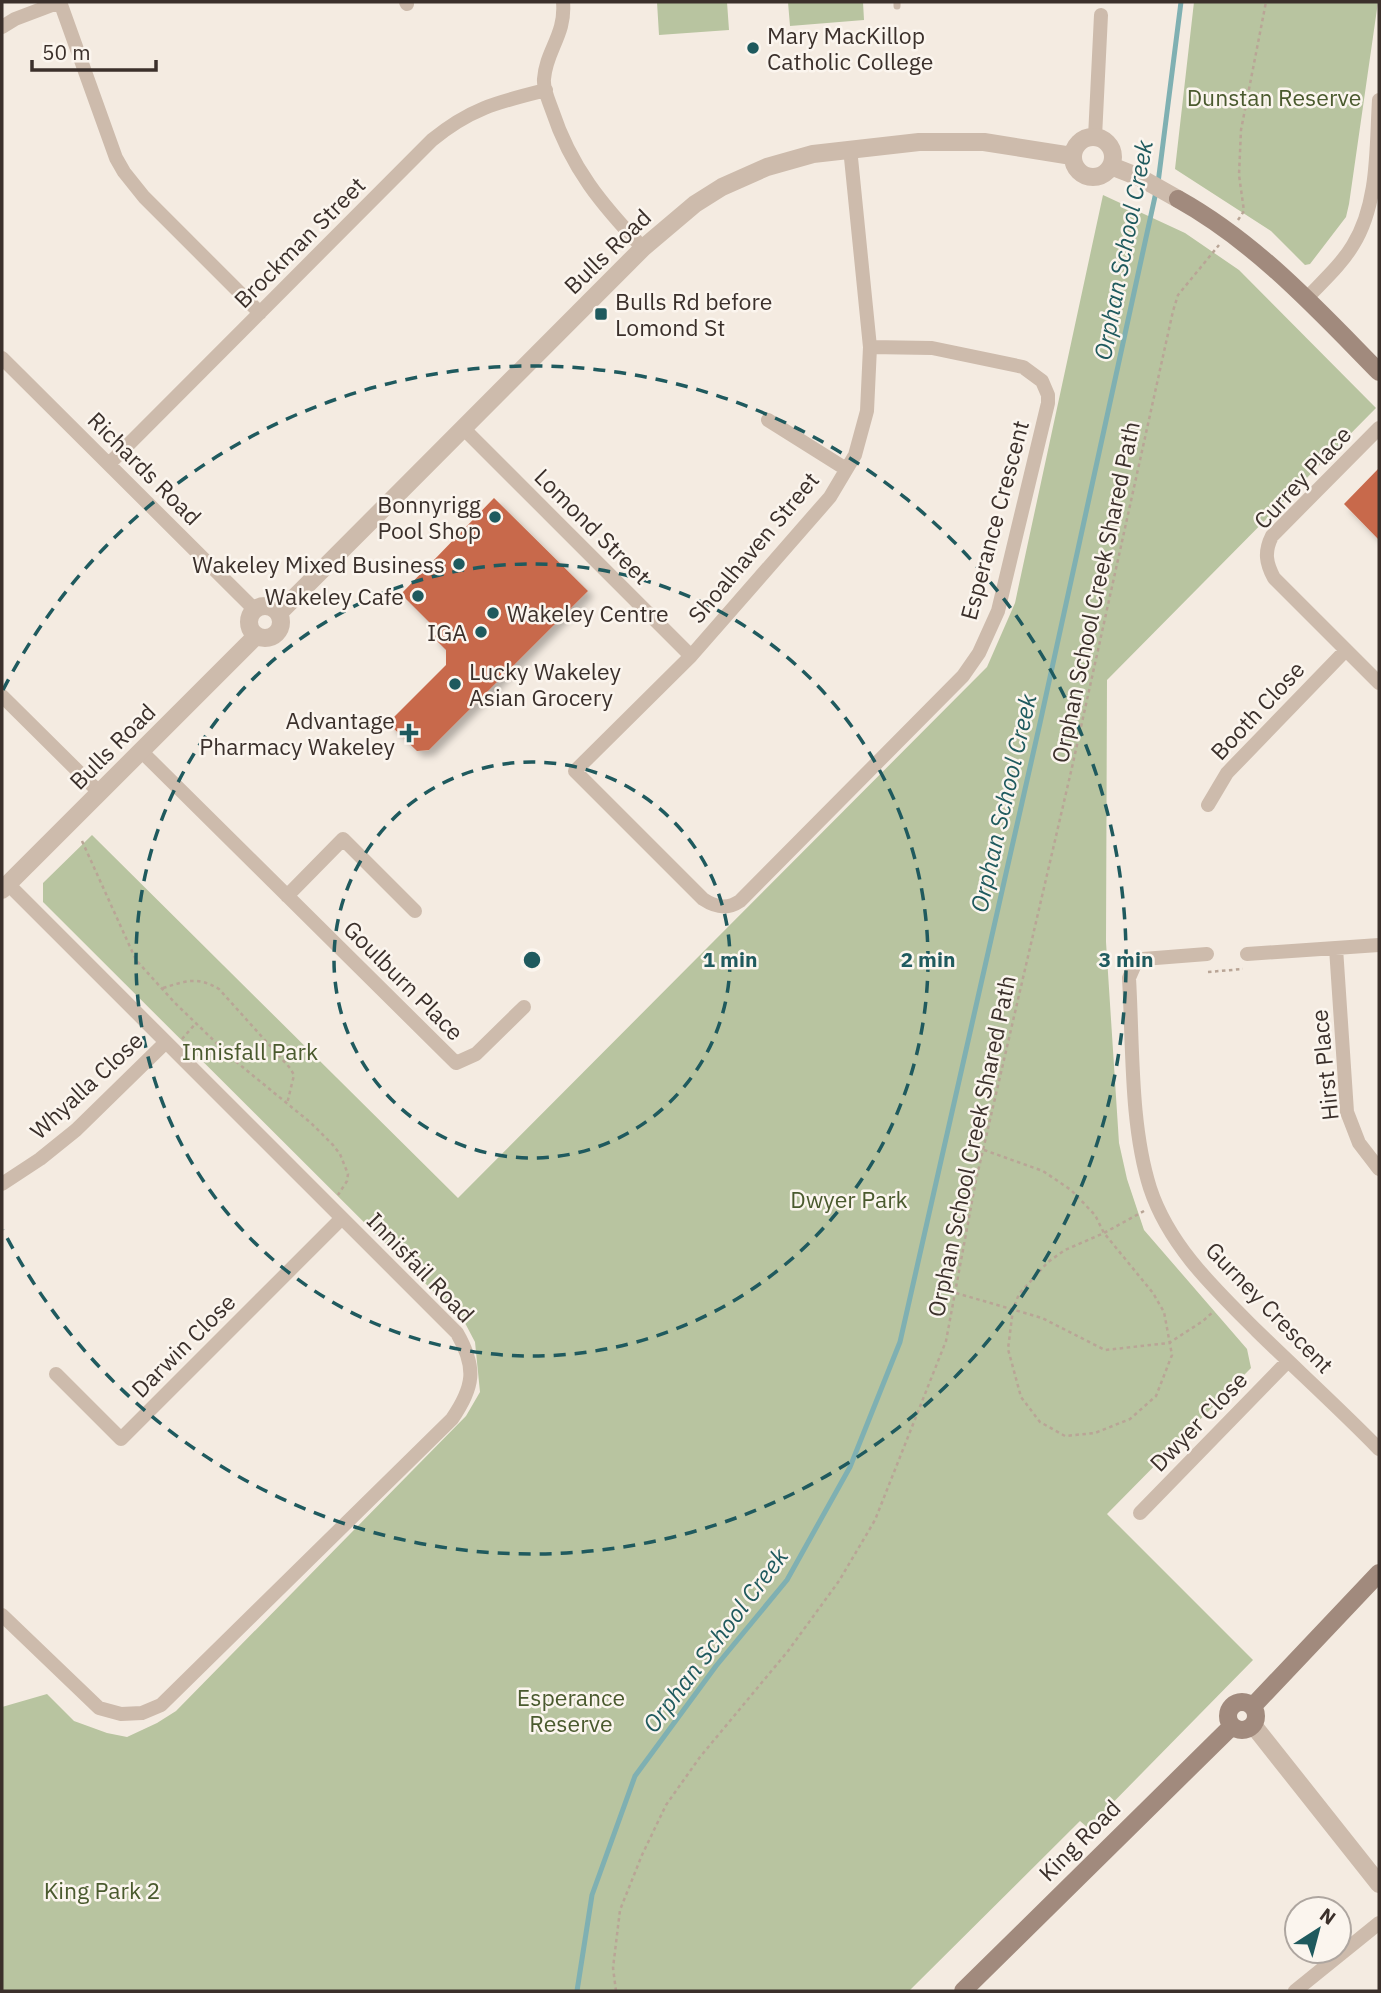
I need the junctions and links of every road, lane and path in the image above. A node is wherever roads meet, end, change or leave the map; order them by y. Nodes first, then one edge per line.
1 (60, 2) edge
2 (563, 2) edge
3 (1266, 2) edge
4 (1101, 15) dead end
5 (2, 27) edge
6 (546, 90) junction
7 (1379, 100) edge
8 (1095, 137) junction
9 (850, 148) junction
10 (1072, 156) junction
11 (1111, 166) junction
12 (1376, 194) edge
13 (1178, 199) joint
14 (1244, 211) dead end
15 (1219, 245) dead end
16 (643, 248) junction
17 (1306, 299) junction
18 (260, 313) junction
19 (870, 347) junction
20 (3, 361) edge
21 (1379, 372) edge
22 (768, 420) dead end
23 (464, 428) junction
24 (1379, 428) edge
25 (110, 464) junction
26 (846, 469) junction
27 (255, 610) junction
28 (279, 613) junction
29 (256, 636) junction
30 (1345, 651) junction
31 (691, 656) junction
32 (1379, 683) edge
33 (2, 696) edge
34 (141, 751) junction
35 (100, 793) junction
36 (1208, 805) dead end
37 (82, 841) dead end
38 (5, 887) edge
39 (287, 896) junction
40 (722, 907) joint
41 (415, 911) dead end
42 (1379, 945) edge
43 (1336, 948) junction
44 (1207, 954) dead end
45 (1247, 954) dead end
46 (162, 989) junction
47 (524, 1007) dead end
48 (165, 1043) junction
49 (287, 1104) junction
50 (983, 1150) junction
51 (1379, 1169) edge
52 (2, 1184) edge
53 (1156, 1205) junction
54 (330, 1206) junction
55 (342, 1219) junction
56 (1104, 1233) junction
57 (956, 1293) junction
58 (1226, 1300) junction
59 (1013, 1309) junction
60 (1170, 1343) junction
61 (1288, 1361) junction
62 (56, 1374) dead end
63 (1378, 1445) edge
64 (1140, 1513) dead end
65 (1379, 1573) edge
66 (2, 1615) edge
67 (1253, 1715) junction
68 (1232, 1726) junction
69 (1379, 1884) edge
70 (1379, 1923) edge
71 (617, 1991) edge
72 (963, 1991) edge
73 (1295, 1991) edge

1 - 5 street
1 - 18 street
2 - 6 street
3 - 14 path
4 - 8 street
6 - 16 street
6 - 18 street, Brockman Street
7 - 12 street
8 - 10 street
8 - 11 street
9 - 10 street, Bulls Road
9 - 16 street, Bulls Road
9 - 19 street, Shoalhaven Street
10 - 11 street
11 - 13 street
12 - 17 street
13 - 17 main road
15 - 50 path, Orphan School Creek Shared Path
16 - 23 street, Bulls Road
17 - 21 main road
18 - 25 street, Brockman Street
19 - 26 street, Shoalhaven Street
19 - 40 street, Esperance Crescent
20 - 25 street, Richards Road
22 - 26 street
23 - 28 street, Bulls Road
23 - 31 street, Lomond Street
24 - 30 street, Currey Place
25 - 27 street, Richards Road
26 - 31 street, Shoalhaven Street
27 - 28 street
27 - 29 street
28 - 29 street
29 - 34 street, Bulls Road
30 - 32 street, Currey Place
30 - 36 street, Booth Close
31 - 40 street, Shoalhaven Street
33 - 35 street
34 - 35 street, Bulls Road
34 - 39 street, Goulburn Place
35 - 38 street, Bulls Road
37 - 46 path
38 - 48 street, Innisfail Road
39 - 41 street
39 - 47 street, Goulburn Place
42 - 43 street
43 - 45 street
43 - 51 street, Hirst Place
44 - 53 street, Gurney Crescent
46 - 49 path
46 - 49 path
48 - 52 street, Whyalla Close
48 - 54 street, Innisfail Road
49 - 54 path
50 - 56 path
50 - 57 path, Orphan School Creek Shared Path
53 - 56 path
53 - 58 street, Gurney Crescent
54 - 55 street, Innisfail Road
55 - 62 street, Darwin Close
55 - 66 street, Innisfail Road
56 - 59 path
56 - 60 path
57 - 59 path
57 - 71 path, Orphan School Creek Shared Path
58 - 60 path
58 - 61 street, Gurney Crescent
59 - 60 path
59 - 60 path
61 - 63 street, Gurney Crescent
61 - 64 street, Dwyer Close
65 - 67 main road
67 - 68 main road
67 - 68 main road
67 - 69 street
68 - 72 main road, King Road
70 - 73 street

